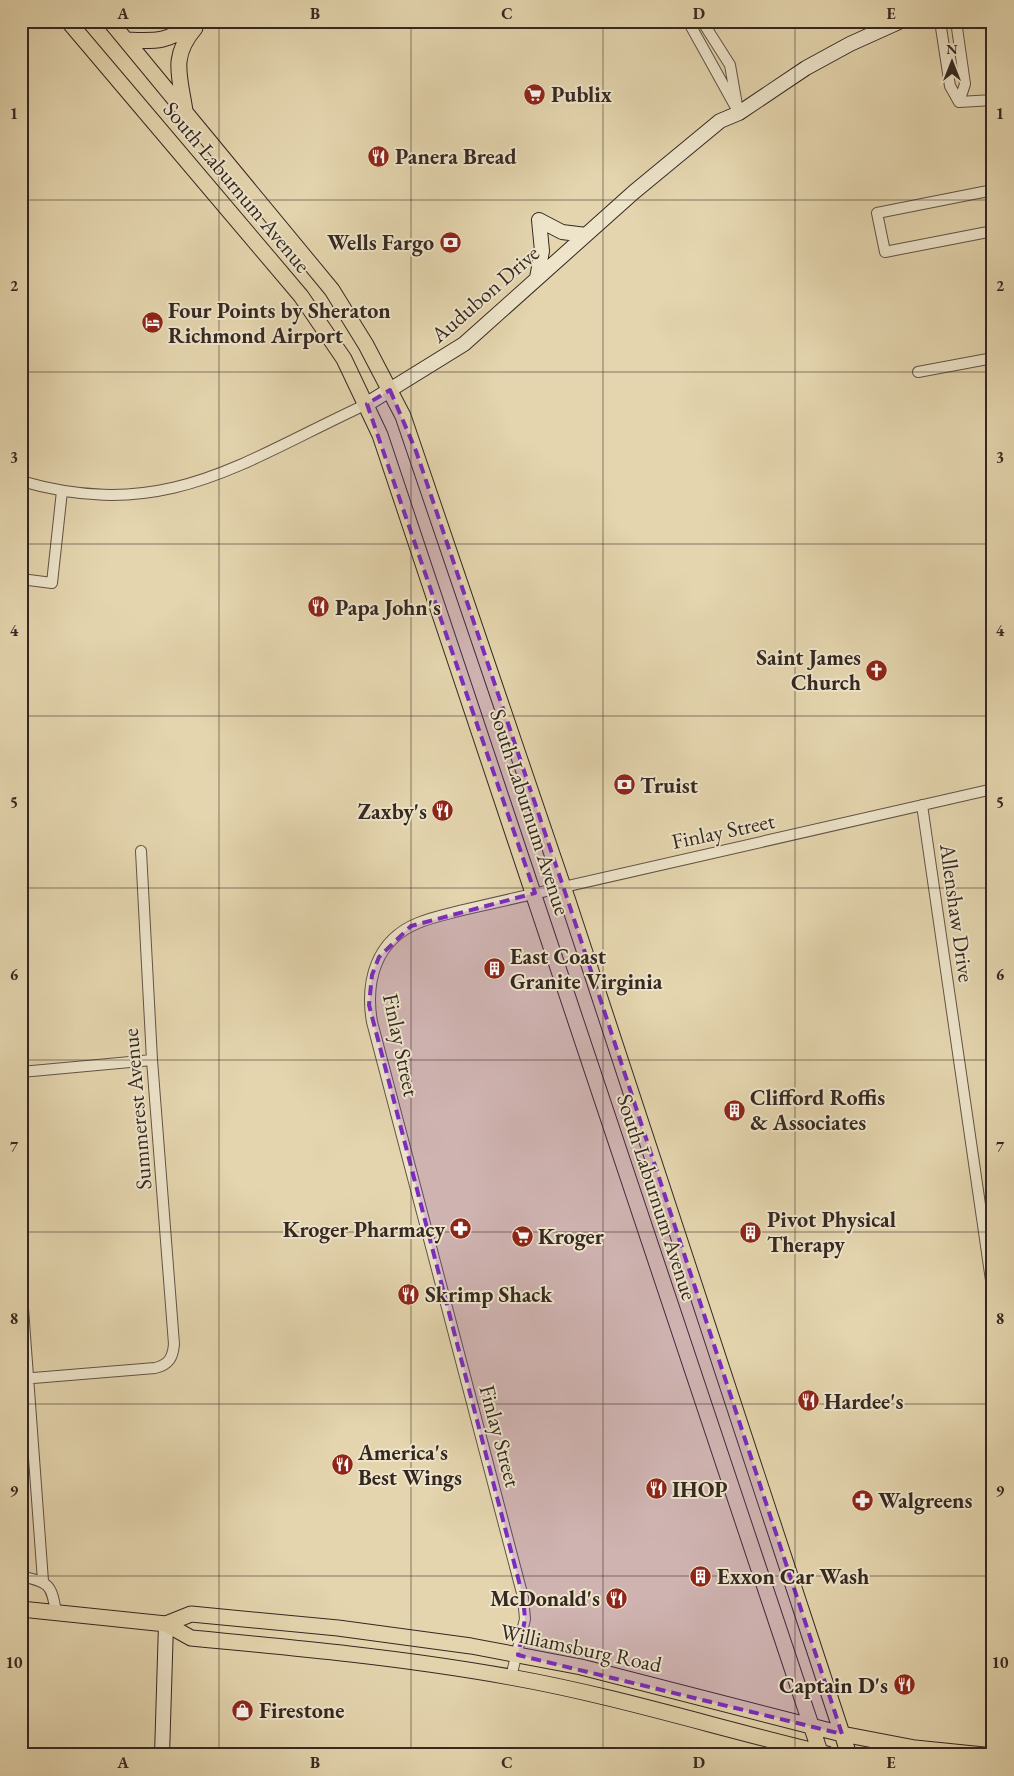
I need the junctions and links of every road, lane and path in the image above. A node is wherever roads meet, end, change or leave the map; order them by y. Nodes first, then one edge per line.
1 (68, 21) edge
2 (110, 21) edge
3 (688, 21) edge
4 (702, 21) edge
5 (901, 21) edge
6 (940, 21) edge
7 (956, 21) edge
8 (196, 23) edge
9 (126, 40) junction
10 (993, 100) edge
11 (960, 102) junction
12 (186, 112) junction
13 (738, 113) junction
14 (993, 190) edge
15 (993, 231) edge
16 (586, 235) junction
17 (537, 278) junction
18 (993, 358) edge
19 (918, 372) dead end
20 (390, 390) junction
21 (367, 404) junction
22 (21, 481) edge
23 (62, 491) junction
24 (21, 579) edge
25 (993, 789) edge
26 (922, 805) junction
27 (141, 851) dead end
28 (563, 886) junction
29 (535, 893) junction
30 (152, 1060) junction
31 (21, 1072) edge
32 (21, 1281) edge
33 (993, 1294) edge
34 (25, 1378) edge
35 (21, 1576) edge
36 (43, 1581) junction
37 (21, 1609) edge
38 (56, 1612) junction
39 (166, 1624) junction
40 (518, 1655) junction
41 (511, 1677) junction
42 (812, 1726) junction
43 (842, 1734) junction
44 (824, 1754) edge
45 (162, 1755) edge
46 (849, 1755) edge
47 (984, 1755) edge

1 - 21 main road, South Laburnum Avenue
2 - 9 main road, South Laburnum Avenue
3 - 13 street
4 - 13 street
5 - 13 street, Audubon Drive
6 - 11 street
7 - 11 street
8 - 9 main road
8 - 12 main road
9 - 12 main road, South Laburnum Avenue
10 - 11 street
12 - 20 main road, South Laburnum Avenue
13 - 16 street, Audubon Drive
14 - 15 street
16 - 17 street, Audubon Drive
16 - 17 street
17 - 20 street, Audubon Drive
18 - 19 street
20 - 21 street, Audubon Drive
20 - 28 main road, South Laburnum Avenue
21 - 23 street, Audubon Drive
21 - 29 main road, South Laburnum Avenue
22 - 23 street, Audubon Drive
23 - 24 street
25 - 26 street, Finlay Street
26 - 28 street, Finlay Street
26 - 33 street, Allenshaw Drive
27 - 30 street, Summerest Avenue
28 - 29 street, Finlay Street
28 - 43 main road, South Laburnum Avenue
29 - 40 street, Finlay Street
29 - 42 main road, South Laburnum Avenue
30 - 31 street
30 - 34 street, Summerest Avenue
32 - 34 street
34 - 36 street
35 - 36 street
36 - 38 street
37 - 38 main road, Williamsburg Road
38 - 39 main road, Williamsburg Road
39 - 40 main road, Williamsburg Road
39 - 41 main road, Williamsburg Road
39 - 45 street
40 - 41 street, Finlay Street
40 - 42 main road, Williamsburg Road
41 - 44 main road, Williamsburg Road
42 - 43 main road, Williamsburg Road
42 - 44 main road, South Laburnum Avenue
43 - 46 main road, South Laburnum Avenue
43 - 47 main road, Williamsburg Road

